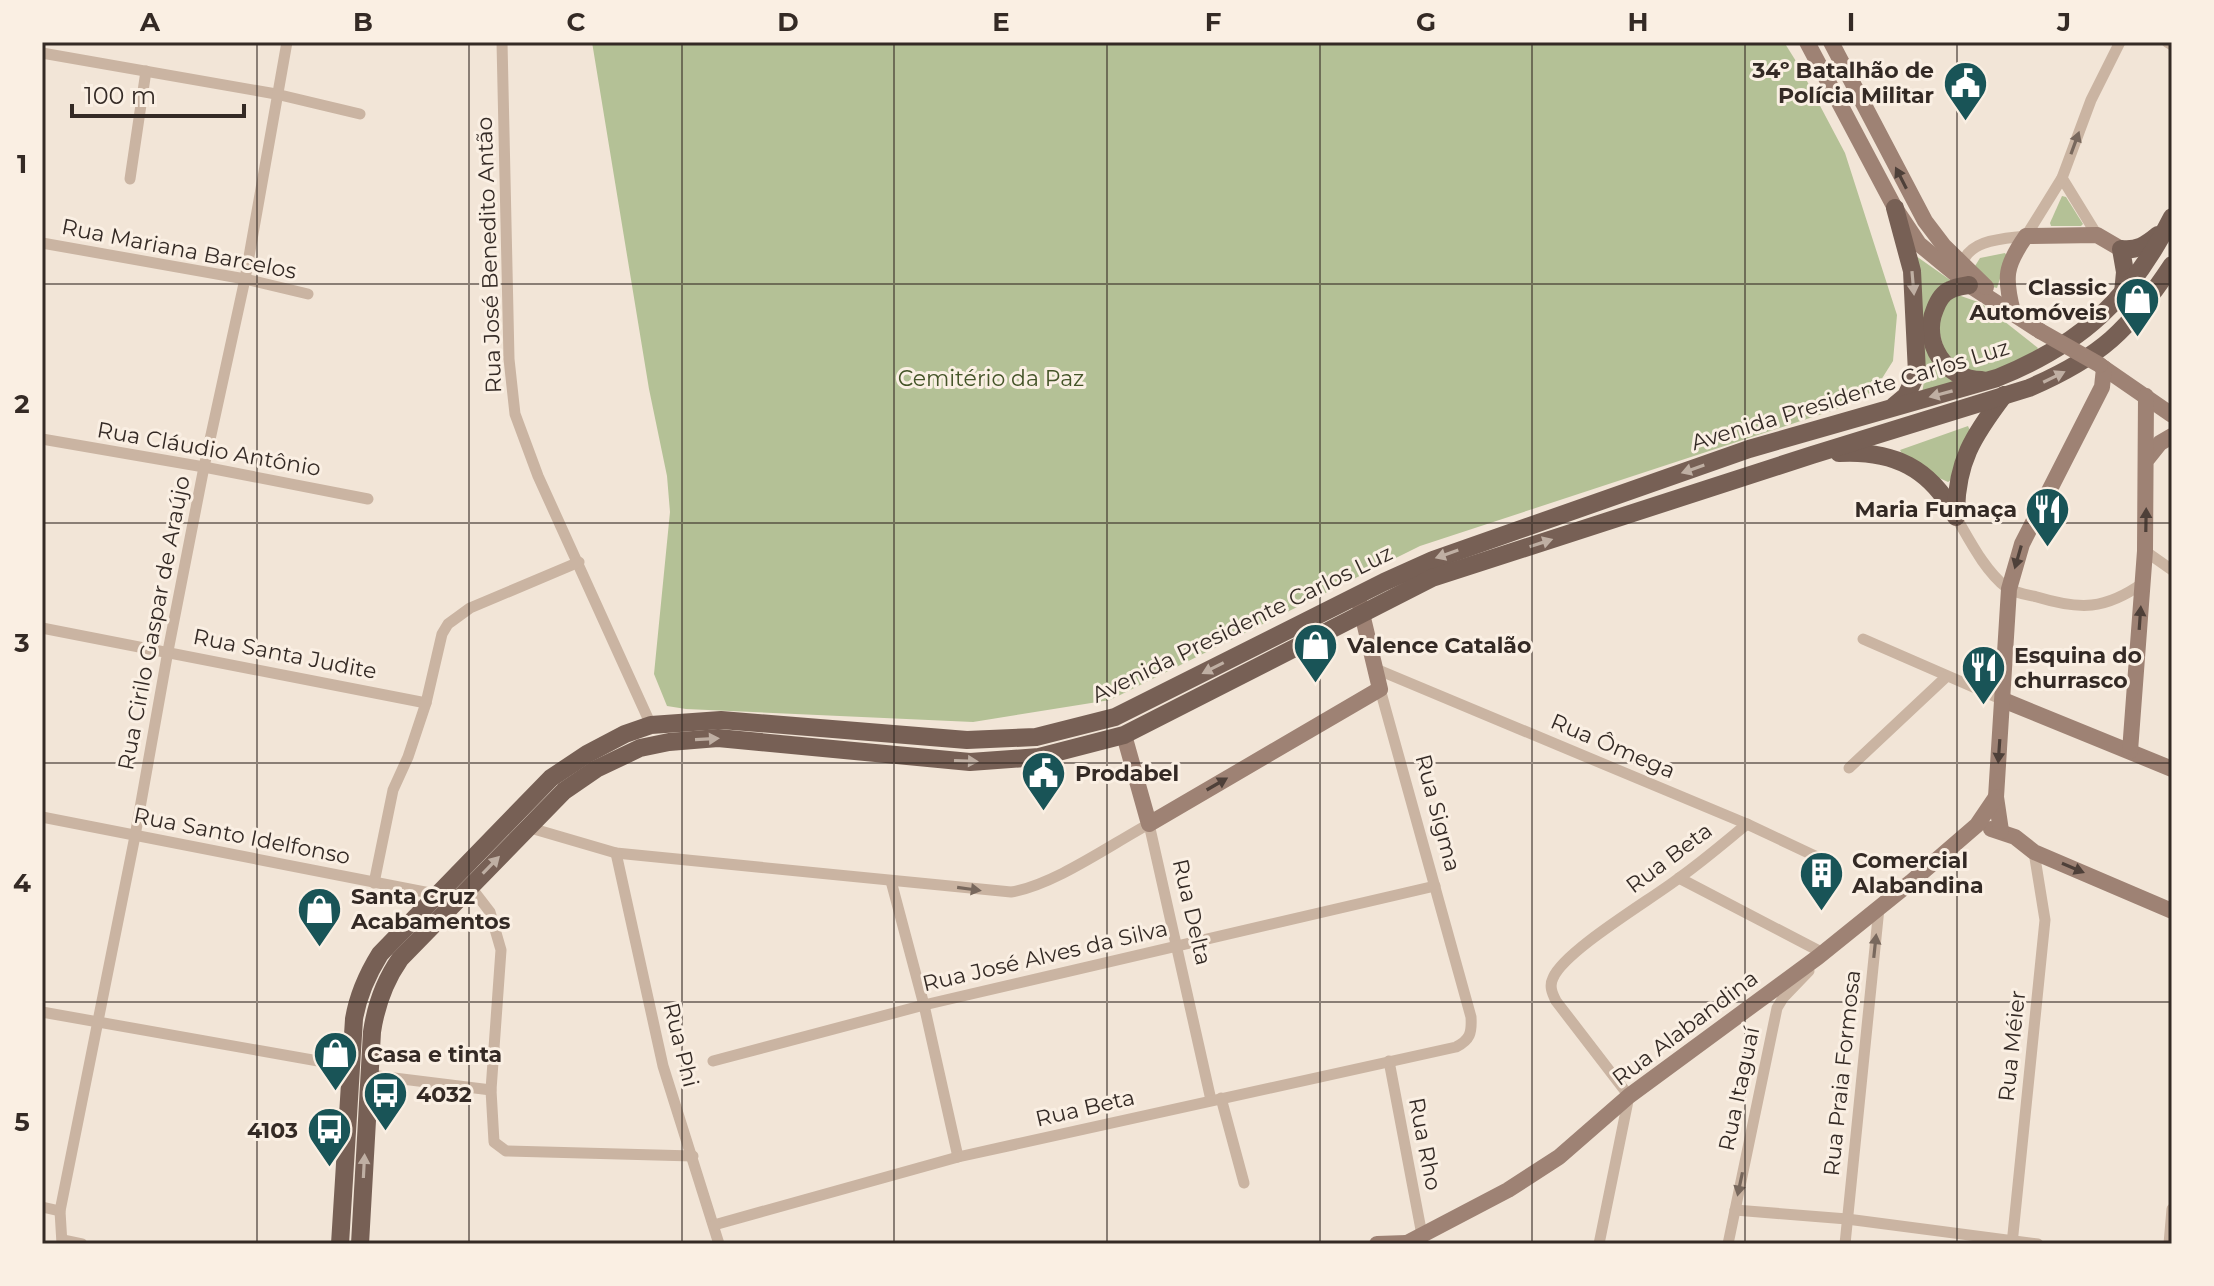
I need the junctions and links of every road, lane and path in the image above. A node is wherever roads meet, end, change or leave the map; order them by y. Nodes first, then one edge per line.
1 (287, 42) edge
2 (502, 42) edge
3 (1807, 42) edge
4 (1831, 42) edge
5 (2120, 42) edge
6 (2167, 42) edge
7 (2172, 45) edge
8 (42, 53) edge
9 (146, 71) junction
10 (276, 94) junction
11 (360, 114) dead end
12 (2062, 178) junction
13 (130, 179) dead end
14 (1895, 208) junction
15 (2169, 223) edge
16 (2097, 235) junction
17 (2026, 236) junction
18 (42, 243) edge
19 (2121, 249) junction
20 (1962, 264) junction
21 (2172, 265) edge
22 (245, 279) junction
23 (1969, 285) junction
24 (308, 294) dead end
25 (2123, 294) junction
26 (2013, 312) junction
27 (2102, 367) junction
28 (2123, 381) junction
29 (2000, 387) junction
30 (2102, 387) junction
31 (2146, 396) junction
32 (1892, 407) junction
33 (2172, 415) edge
34 (2172, 436) edge
35 (42, 439) edge
36 (1812, 455) junction
37 (2148, 458) junction
38 (204, 467) junction
39 (368, 499) dead end
40 (1956, 517) junction
41 (2145, 551) junction
42 (579, 562) junction
43 (2172, 570) edge
44 (2143, 583) junction
45 (2009, 589) junction
46 (1360, 604) junction
47 (42, 628) edge
48 (1868, 641) dead end
49 (168, 651) junction
50 (1376, 669) junction
51 (1946, 677) junction
52 (1380, 689) junction
53 (2003, 700) junction
54 (426, 703) junction
55 (651, 725) junction
56 (1124, 735) junction
57 (2130, 751) junction
58 (1849, 768) dead end
59 (2172, 769) edge
60 (1996, 797) junction
61 (42, 817) edge
62 (1149, 824) junction
63 (1747, 824) junction
64 (1977, 825) junction
65 (527, 827) junction
66 (2001, 831) junction
67 (135, 836) junction
68 (2034, 852) junction
69 (616, 853) junction
70 (1832, 864) dead end
71 (1679, 878) junction
72 (891, 881) junction
73 (374, 883) junction
74 (470, 886) junction
75 (1435, 886) junction
76 (435, 894) junction
77 (1879, 907) junction
78 (2172, 911) edge
79 (1177, 946) junction
80 (1820, 955) junction
81 (924, 1005) junction
82 (42, 1012) edge
83 (98, 1022) junction
84 (1466, 1042) joint
85 (713, 1061) dead end
86 (1389, 1061) junction
87 (352, 1067) junction
88 (370, 1075) junction
89 (491, 1090) junction
90 (1629, 1096) junction
91 (1216, 1099) junction
92 (693, 1156) junction
93 (958, 1157) junction
94 (1244, 1183) dead end
95 (42, 1207) edge
96 (2172, 1209) edge
97 (1735, 1210) junction
98 (60, 1211) junction
99 (1847, 1219) junction
100 (714, 1225) junction
101 (1411, 1240) edge
102 (62, 1242) edge
103 (2012, 1243) edge
104 (82, 1244) edge
105 (340, 1244) edge
106 (360, 1244) edge
107 (719, 1244) edge
108 (1377, 1244) edge
109 (1599, 1244) edge
110 (1728, 1244) edge
111 (1845, 1244) edge
112 (2038, 1244) edge
113 (2169, 1244) edge

1 - 10 street, Rua Cirilo Gaspar de Araújo
2 - 42 street, Rua José Benedito Antão
3 - 14 street
20 -> 4 street
12 -> 5 street
6 - 7 street
8 - 9 street
9 - 10 street
9 - 13 street
10 - 11 street
10 - 22 street, Rua Cirilo Gaspar de Araújo
12 - 16 street
12 - 17 street
14 - 23 street
14 -> 32 main road
15 - 19 main road
15 - 25 main road, Avenida Presidente Carlos Luz
16 - 17 street
16 - 19 street
17 - 20 street
17 - 26 street
18 - 22 street, Rua Mariana Barcelos
19 - 25 main road
20 - 26 street
29 -> 21 main road, Avenida Presidente Carlos Luz
22 - 24 street, Rua Mariana Barcelos
22 - 38 street, Rua Cirilo Gaspar de Araújo
23 - 26 street
23 - 29 main road
25 - 29 main road, Avenida Presidente Carlos Luz
26 - 27 street, bridge
27 - 28 street
27 - 30 street
28 - 30 street
28 - 31 street
29 -> 32 main road, Avenida Presidente Carlos Luz
29 - 36 main road, Avenida Presidente Carlos Luz
29 - 40 main road
30 -> 45 street
31 - 33 street
31 - 37 street
32 -> 46 main road, Avenida Presidente Carlos Luz
34 - 37 street
35 - 38 street, Rua Cláudio Antônio
36 - 40 main road
46 -> 36 main road, Avenida Presidente Carlos Luz
41 -> 37 street
38 - 39 street, Rua Cláudio Antônio
38 - 49 street, Rua Cirilo Gaspar de Araújo
40 - 45 street
41 - 43 street
41 - 44 street
42 - 54 street
42 - 55 street, Rua José Benedito Antão
44 - 45 street
57 -> 44 street
45 - 53 street
46 - 50 street, Rua Sigma
46 -> 55 main road, Avenida Presidente Carlos Luz
46 - 56 main road, Avenida Presidente Carlos Luz
47 - 49 street, Rua Santa Judite
48 - 51 street
49 - 54 street, Rua Santa Judite
49 - 67 street, Rua Cirilo Gaspar de Araújo
50 - 52 street, Rua Sigma
50 - 63 street, Rua Ômega
51 - 53 street
51 - 58 street
62 -> 52 street
52 - 75 street, Rua Sigma
53 - 57 street
53 -> 60 street
54 - 73 street
55 - 76 main road, Avenida Presidente Carlos Luz
56 - 62 street, Rua Delta
65 -> 56 main road, Avenida Presidente Carlos Luz
57 - 59 street
60 - 64 street, Rua Alabandina
60 - 66 street
61 - 67 street, Rua Santo Idelfonso
72 -> 62 street
62 - 79 street, Rua Delta
63 - 70 street, Rua Ômega
63 - 71 street, Rua Beta
64 - 66 street
64 - 77 street, Rua Alabandina
65 - 69 street
74 -> 65 main road, Avenida Presidente Carlos Luz
66 - 68 street
67 - 73 street, Rua Santo Idelfonso
67 - 83 street, Rua Cirilo Gaspar de Araújo
68 -> 78 street
68 - 103 street, Rua Méier
69 - 72 street
69 - 92 street, Rua Phi
71 - 80 street
71 - 90 street, Rua Beta
72 - 81 street
73 - 76 street, Rua Santo Idelfonso
74 - 88 main road, Avenida Presidente Carlos Luz
74 - 89 street
75 - 79 street, Rua José Alves da Silva
75 - 84 street, Rua Sigma
76 - 87 main road, Avenida Presidente Carlos Luz
77 - 80 street, Rua Alabandina
99 -> 77 street, Rua Praia Formosa
79 - 81 street, Rua José Alves da Silva
79 - 91 street, Rua Delta
80 - 90 street, Rua Alabandina
80 -> 97 street, Rua Itaguaí
81 - 85 street, Rua José Alves da Silva
81 - 93 street
82 - 83 street
83 - 87 street
83 - 98 street, Rua Cirilo Gaspar de Araújo
84 - 86 street, Rua Beta
86 - 91 street, Rua Beta
86 - 101 street, Rua Rho
87 - 105 main road, Avenida Presidente Carlos Luz
88 - 89 street
106 -> 88 main road, Avenida Presidente Carlos Luz
89 - 92 street
90 - 101 street, Rua Alabandina
90 - 109 street
91 - 93 street, Rua Beta
91 - 94 street, Rua Delta
92 - 100 street, Rua Phi
93 - 100 street, Rua Beta
95 - 98 street
96 - 113 street
97 - 99 street
97 - 110 street, Rua Itaguaí
98 - 102 street, Rua Cirilo Gaspar de Araújo
99 - 103 street
99 - 111 street, Rua Praia Formosa
100 - 107 street, Rua Phi
101 - 108 street
102 - 104 street
103 - 112 street

